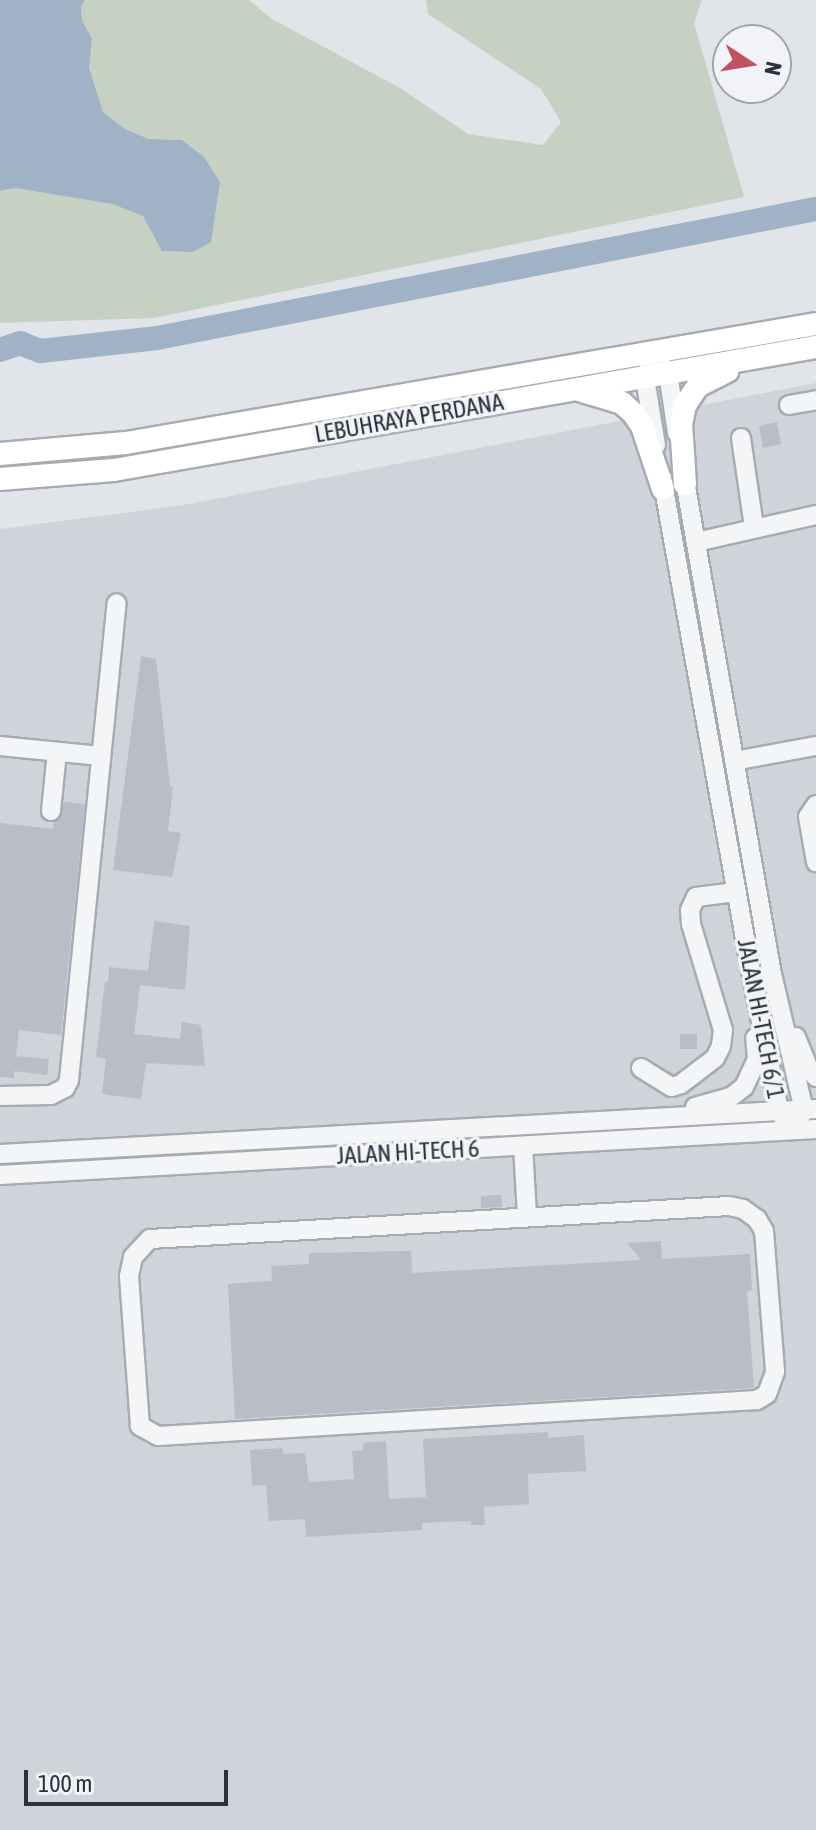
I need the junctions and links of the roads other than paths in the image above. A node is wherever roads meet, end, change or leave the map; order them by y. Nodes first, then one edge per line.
1 (816, 324) edge
2 (816, 347) edge
3 (785, 352) junction
4 (653, 354) junction
5 (668, 373) junction
6 (645, 378) junction
7 (571, 389) junction
8 (816, 400) edge
9 (789, 405) dead end
10 (741, 438) dead end
11 (0, 454) edge
12 (0, 479) edge
13 (674, 486) junction
14 (816, 515) edge
15 (754, 527) junction
16 (696, 542) junction
17 (117, 603) dead end
18 (0, 746) edge
19 (816, 746) edge
20 (57, 752) junction
21 (101, 756) junction
22 (734, 761) junction
23 (816, 805) edge
24 (51, 811) dead end
25 (816, 862) edge
26 (736, 892) junction
27 (772, 974) junction
28 (752, 977) junction
29 (641, 1068) dead end
30 (816, 1077) edge
31 (0, 1096) edge
32 (810, 1109) edge
33 (779, 1111) junction
34 (633, 1119) junction
35 (816, 1129) edge
36 (793, 1131) junction
37 (523, 1146) junction
38 (0, 1154) edge
39 (0, 1175) edge
40 (527, 1216) junction

1 - 4 main road, LEBUHRAYA PERDANA
2 - 3 main road, LEBUHRAYA PERDANA
3 - 5 main road, LEBUHRAYA PERDANA
3 - 13 main road
4 - 5 street, JALAN HI-TECH 6/1
4 - 6 street, JALAN HI-TECH 6/1
4 - 11 main road, LEBUHRAYA PERDANA
5 - 6 main road, LEBUHRAYA PERDANA
5 - 13 street, JALAN HI-TECH 6/1
6 - 7 main road, LEBUHRAYA PERDANA
6 - 13 street, JALAN HI-TECH 6/1
7 - 12 main road, LEBUHRAYA PERDANA
7 - 13 main road
8 - 9 street
10 - 15 street
13 - 16 street, JALAN HI-TECH 6/1
13 - 26 street, JALAN HI-TECH 6/1
14 - 15 street
15 - 16 street
16 - 22 street, JALAN HI-TECH 6/1
17 - 21 street
18 - 20 street
19 - 22 street
20 - 21 street
20 - 24 street
21 - 31 street
22 - 27 street, JALAN HI-TECH 6/1
23 - 25 street
26 - 28 street, JALAN HI-TECH 6/1
26 - 29 street
27 - 30 street
27 - 32 street, JALAN HI-TECH 6/1
28 - 33 street, JALAN HI-TECH 6/1
28 - 34 street
32 - 33 street, JALAN HI-TECH 6
32 - 36 street, JALAN HI-TECH 6/1
33 - 34 street, JALAN HI-TECH 6
33 - 36 street, JALAN HI-TECH 6/1
34 - 38 street, JALAN HI-TECH 6
35 - 36 street, JALAN HI-TECH 6
36 - 37 street, JALAN HI-TECH 6
37 - 39 street, JALAN HI-TECH 6
37 - 40 street
40 - 40 street

